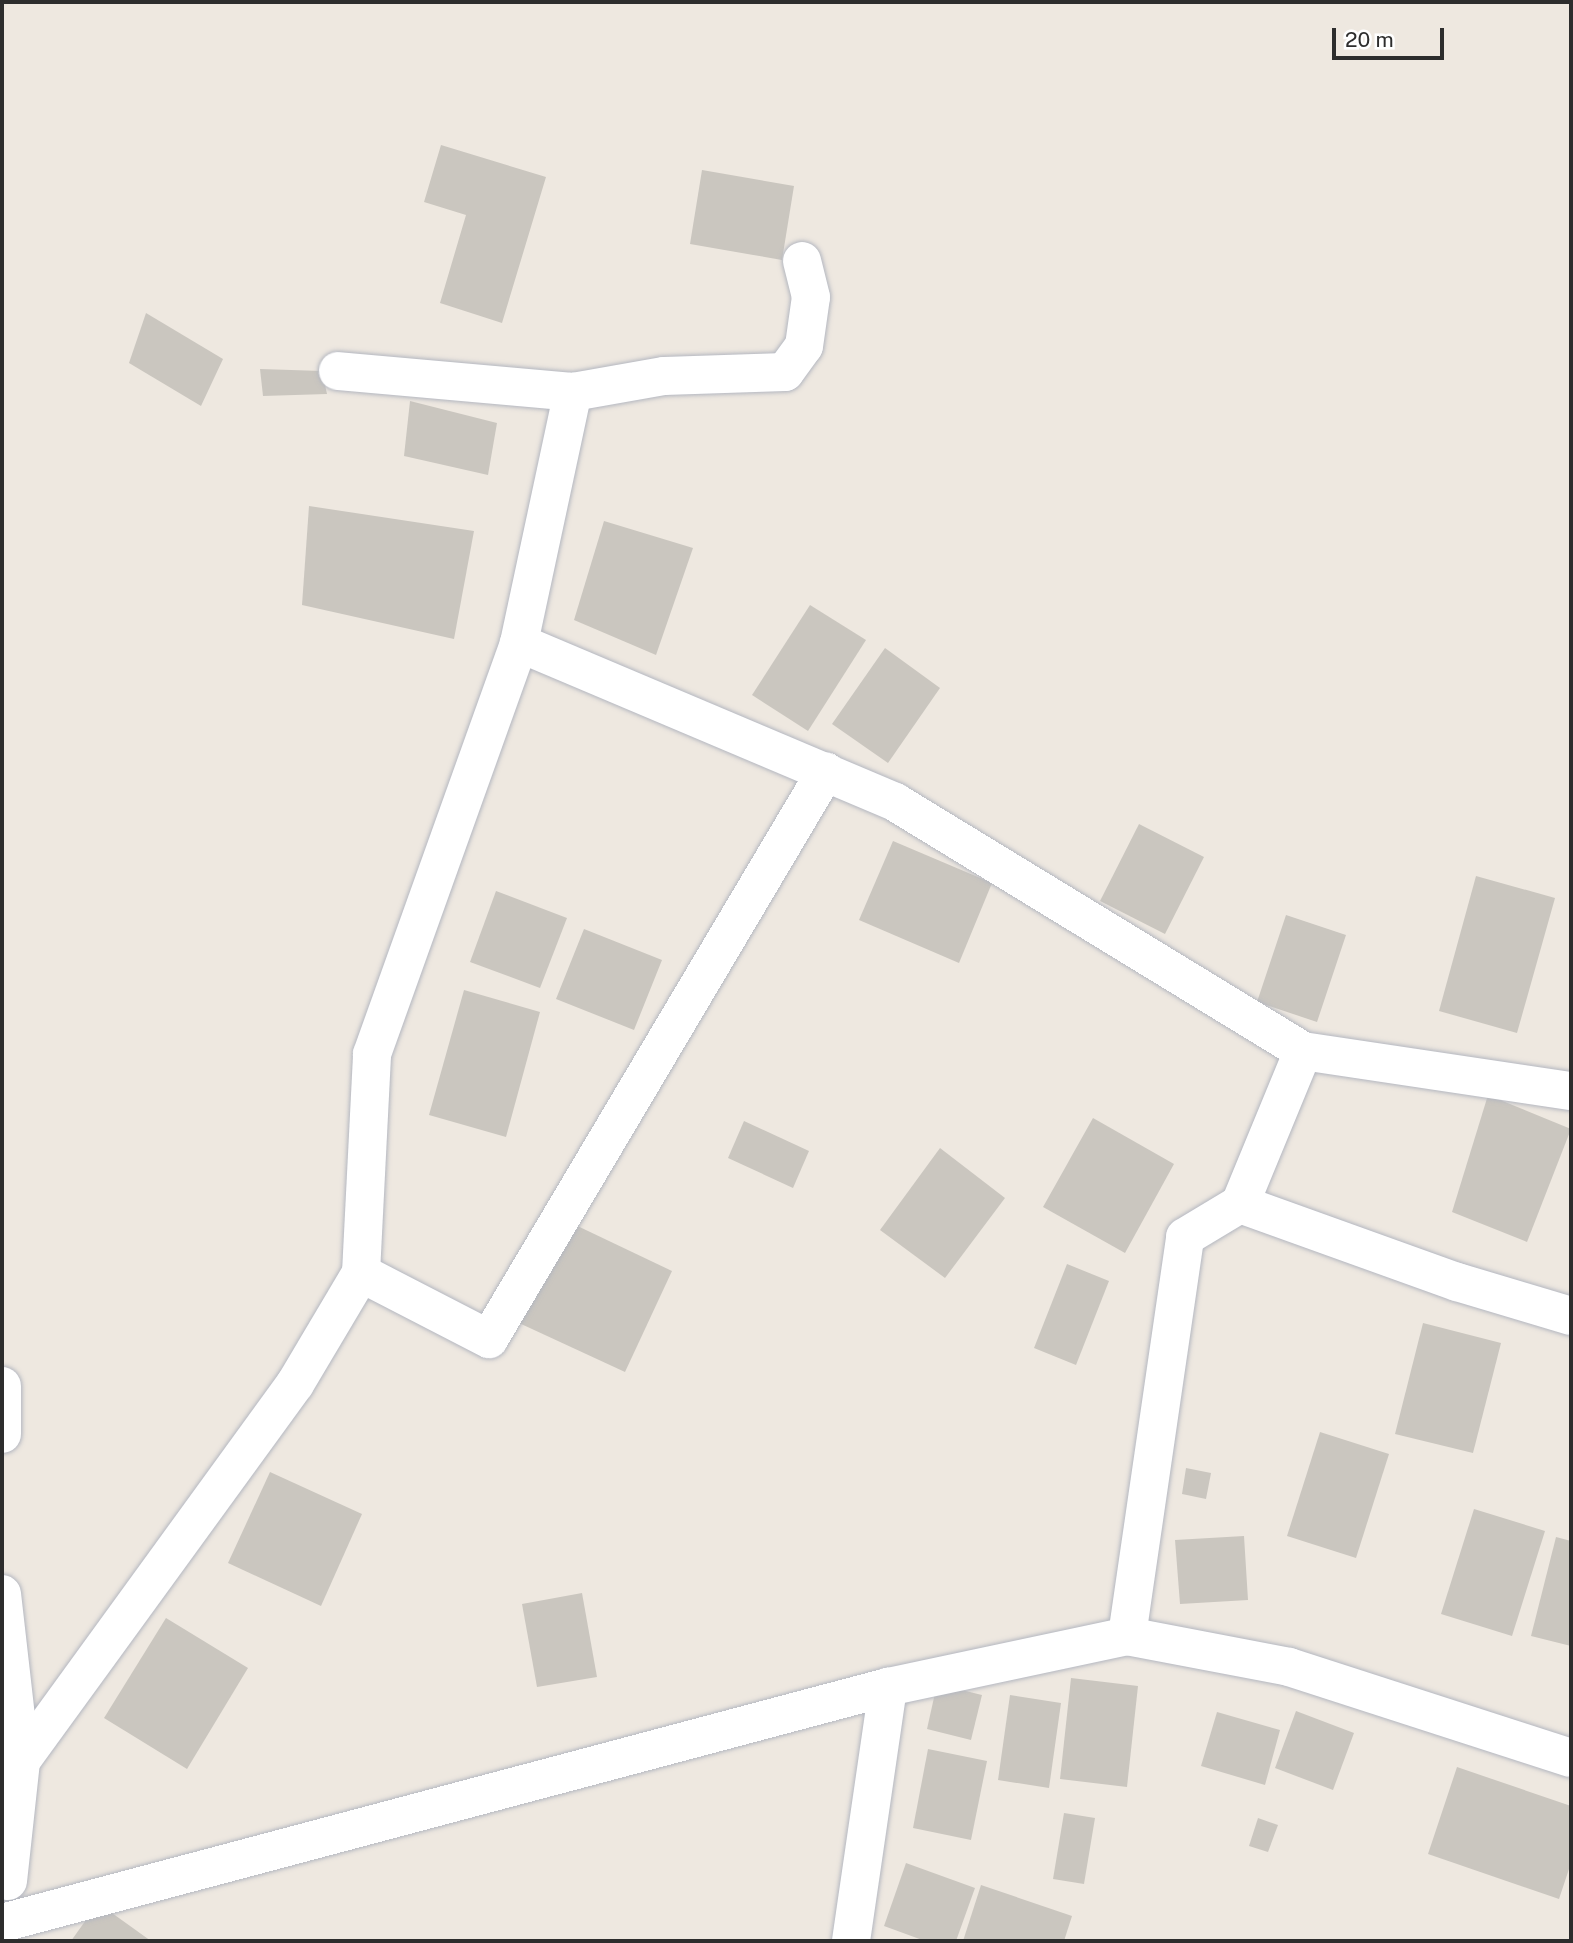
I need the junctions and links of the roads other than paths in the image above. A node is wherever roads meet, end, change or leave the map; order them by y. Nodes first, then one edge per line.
1 (802, 261) dead end
2 (338, 371) dead end
3 (573, 391) junction
4 (519, 643) junction
5 (826, 771) junction
6 (1303, 1051) junction
7 (1571, 1091) edge
8 (1240, 1204) junction
9 (361, 1273) junction
10 (1571, 1316) edge
11 (2, 1386) edge
12 (2, 1434) edge
13 (2, 1594) edge
14 (1127, 1636) junction
15 (888, 1687) junction
16 (1571, 1758) edge
17 (21, 1761) junction
18 (5, 1878) edge
19 (4, 1922) edge
20 (851, 1941) edge

1 - 3 street
2 - 3 street
3 - 4 street
4 - 5 street
4 - 9 street
5 - 6 street
5 - 9 street
6 - 7 street
6 - 8 street
8 - 10 street
8 - 14 street
9 - 17 street
11 - 12 street
13 - 17 street
14 - 15 street
14 - 16 street
15 - 19 street
15 - 20 street
17 - 18 street
18 - 19 street

